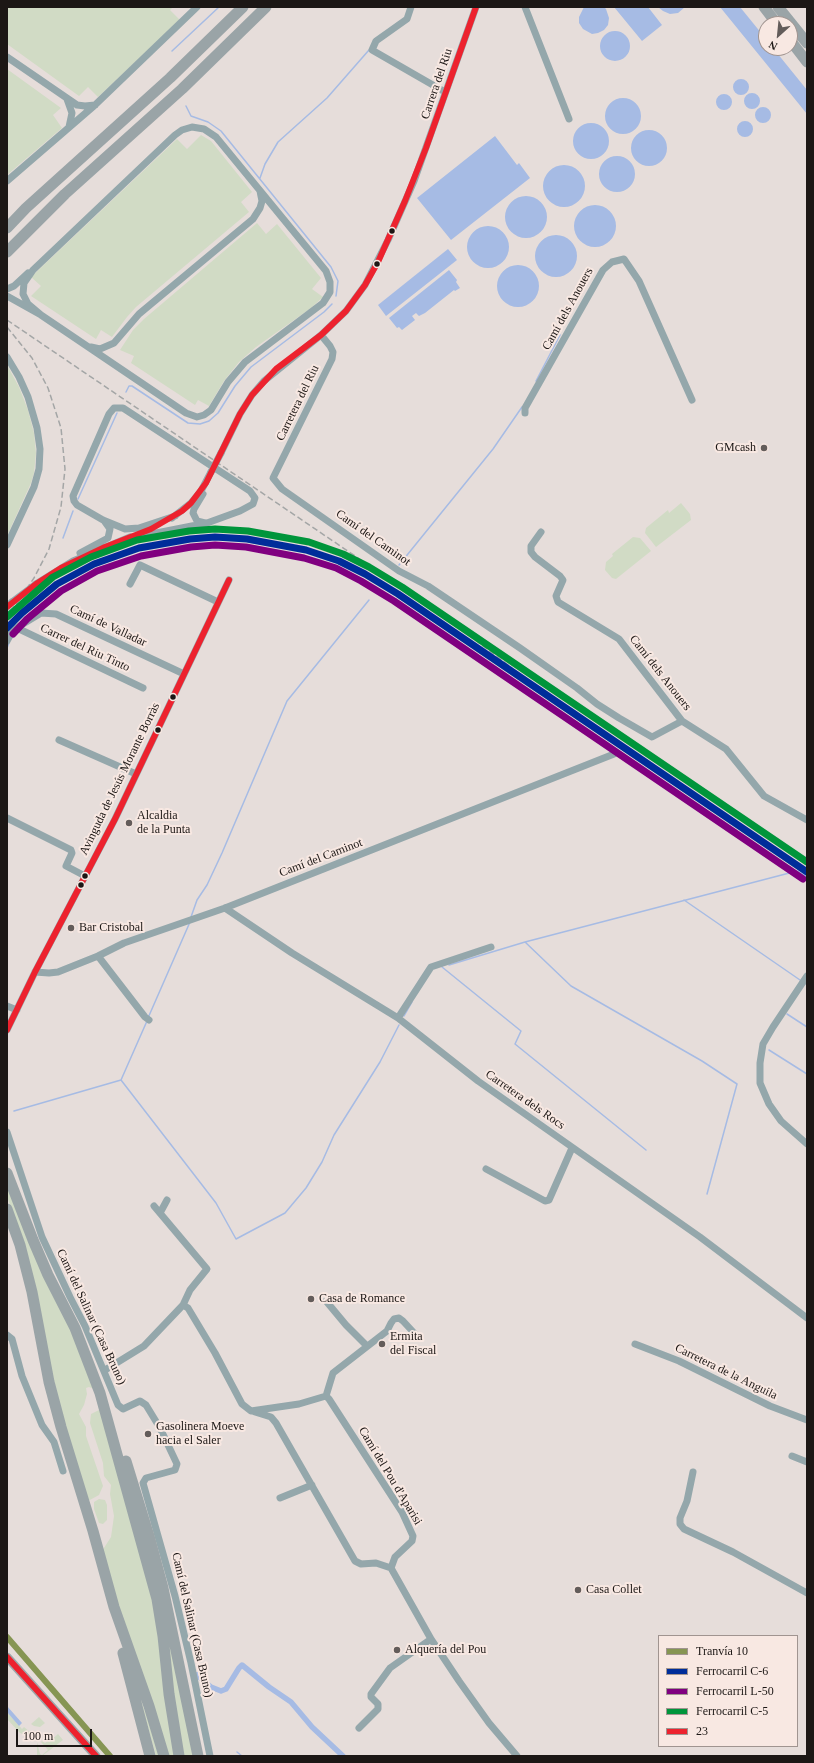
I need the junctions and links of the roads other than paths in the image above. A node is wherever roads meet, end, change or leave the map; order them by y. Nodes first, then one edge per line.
1 (187, 7) edge
2 (197, 7) edge
3 (243, 7) edge
4 (266, 7) edge
5 (411, 7) edge
6 (476, 7) edge
7 (525, 7) edge
8 (764, 7) edge
9 (778, 7) edge
10 (771, 16) edge
11 (185, 20) junction
12 (807, 44) edge
13 (798, 50) edge
14 (7, 57) edge
15 (807, 62) edge
16 (445, 92) junction
17 (67, 99) junction
18 (95, 104) junction
19 (569, 119) dead end
20 (69, 127) junction
21 (7, 181) edge
22 (260, 190) junction
23 (7, 228) edge
24 (7, 252) edge
25 (33, 270) junction
26 (7, 289) edge
27 (7, 296) edge
28 (41, 315) junction
29 (321, 334) junction
30 (87, 346) junction
31 (7, 357) edge
32 (692, 400) dead end
33 (525, 413) dead end
34 (276, 482) joint
35 (206, 483) junction
36 (175, 516) junction
37 (103, 520) junction
38 (207, 523) junction
39 (541, 532) dead end
40 (126, 539) junction
41 (7, 545) edge
42 (61, 568) junction
43 (229, 580) dead end
44 (130, 584) dead end
45 (218, 602) junction
46 (9, 604) edge
47 (17, 628) junction
48 (7, 641) edge
49 (184, 674) junction
50 (143, 688) dead end
51 (682, 721) junction
52 (59, 740) dead end
53 (614, 754) dead end
54 (136, 774) junction
55 (7, 818) edge
56 (807, 820) edge
57 (85, 876) junction
58 (225, 908) junction
59 (491, 947) dead end
60 (98, 956) junction
61 (35, 972) junction
62 (807, 976) edge
63 (7, 1006) edge
64 (17, 1010) junction
65 (398, 1018) junction
66 (147, 1019) dead end
67 (7, 1030) edge
68 (7, 1132) edge
69 (807, 1144) edge
70 (572, 1148) junction
71 (486, 1169) dead end
72 (7, 1173) edge
73 (167, 1200) dead end
74 (154, 1206) dead end
75 (7, 1209) edge
76 (160, 1213) junction
77 (48, 1275) junction
78 (326, 1301) dead end
79 (182, 1305) junction
80 (807, 1318) edge
81 (415, 1334) dead end
82 (7, 1335) edge
83 (635, 1344) dead end
84 (367, 1346) junction
85 (105, 1370) junction
86 (326, 1396) junction
87 (250, 1411) junction
88 (807, 1420) edge
89 (792, 1456) dead end
90 (807, 1462) edge
91 (63, 1471) dead end
92 (693, 1472) dead end
93 (312, 1485) junction
94 (280, 1498) dead end
95 (391, 1568) junction
96 (104, 1571) junction
97 (807, 1593) edge
98 (431, 1639) junction
99 (7, 1657) edge
100 (49, 1704) junction
101 (359, 1728) dead end
102 (89, 1756) edge
103 (96, 1756) edge
104 (150, 1756) edge
105 (164, 1756) edge
106 (178, 1756) edge
107 (198, 1756) edge
108 (210, 1756) edge
109 (517, 1756) edge

1 - 11 street
2 - 11 street
3 - 23 highway
4 - 24 highway
5 - 16 street
6 - 16 street, Carrera del Riu
7 - 19 street
8 - 10 highway
9 - 12 highway
11 - 18 street
13 - 15 highway
14 - 17 street
16 - 29 street, Carrera del Riu
17 - 18 street
17 - 20 street
18 - 20 street
20 - 21 street
22 - 25 street
22 - 30 street
22 - 30 street
25 - 26 street
25 - 28 street
27 - 28 street
28 - 30 street
29 - 34 street, Carretera del Riu
29 - 35 street, Carrera del Riu, bridge
31 - 41 street
32 - 33 street, Camí dels Anouers
34 - 51 street, Camí del Caminot
35 - 36 street, Carrera del Riu
35 - 38 street
36 - 37 street
36 - 40 street, Carrera del Riu
37 - 38 street
37 - 42 street
38 - 40 street
39 - 51 street, Camí dels Anouers
40 - 42 street, Carrera del Riu
42 - 46 street, Carrera del Riu, bridge
43 - 45 street, Avinguda de Jesús Morante Borràs
44 - 45 street
45 - 49 street, Avinguda de Jesús Morante Borràs
47 - 48 street, Camí de Valladar
47 - 49 street, Camí de Valladar
47 - 50 street, Carrer del Riu Tinto
49 - 54 street, Avinguda de Jesús Morante Borràs
51 - 56 street, Camí dels Anouers
52 - 54 street
53 - 58 street, Camí del Caminot
54 - 57 street, Avinguda de Jesús Morante Borràs
55 - 57 street
57 - 61 street, Avinguda de Jesús Morante Borràs
58 - 60 street, Camí del Caminot
58 - 65 street, Carretera dels Rocs
59 - 65 street
60 - 61 street, Camí del Caminot
60 - 66 street
61 - 64 street, Avinguda de Jesús Morante Borràs
62 - 69 street
63 - 64 street
64 - 67 street, Avinguda de Jesús Morante Borràs
65 - 70 street, Carretera dels Rocs
68 - 85 street, Camí del Salinar (Casa Bruno)
70 - 71 street
70 - 80 street, Carretera dels Rocs
72 - 77 highway
73 - 76 street
74 - 76 street
75 - 96 highway
76 - 79 street
77 - 106 highway
77 - 107 highway
78 - 84 street
79 - 85 street
79 - 87 street
81 - 84 street
82 - 91 street
83 - 88 street, Carretera de la Anguila
84 - 86 street
85 - 108 street, Camí del Salinar (Casa Bruno)
86 - 87 street
86 - 95 street, Camí del Pou d'Aparisi
87 - 93 street
89 - 90 street
92 - 97 street
93 - 94 street
93 - 95 street
95 - 98 street
96 - 104 highway
96 - 105 highway
98 - 101 street
98 - 109 street
99 - 100 main road
100 - 102 main road
100 - 103 main road

